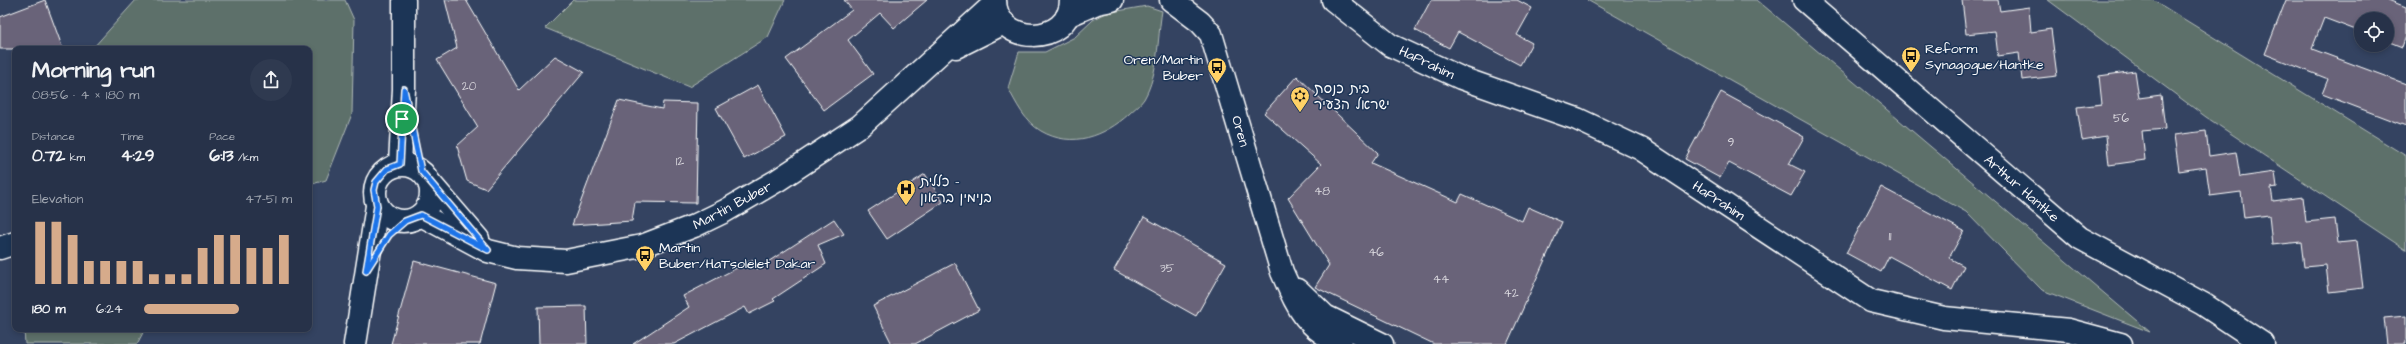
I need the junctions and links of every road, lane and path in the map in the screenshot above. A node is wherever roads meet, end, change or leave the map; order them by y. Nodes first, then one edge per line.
1 (404, 0) edge
2 (1112, 0) edge
3 (1155, 0) edge
4 (1333, 0) edge
5 (1804, 0) edge
6 (994, 1) edge
7 (1174, 2) edge
8 (1069, 8) edge
9 (1004, 23) junction
10 (937, 56) junction
11 (404, 89) junction
12 (400, 164) junction
13 (426, 177) junction
14 (377, 206) junction
15 (413, 218) junction
16 (12, 244) edge
17 (0, 248) edge
18 (488, 250) junction
19 (366, 271) junction
20 (1332, 337) edge
21 (355, 344) edge
22 (1382, 344) edge
23 (2121, 344) edge
24 (2263, 344) edge

1 - 11 street
2 - 8 street
3 - 7 street, Oren
4 - 23 street, HaPrahim
5 - 24 street, Arthur Hantke
6 - 9 street
6 - 10 street, Martin Buber
7 - 20 street, Oren
8 - 9 street
9 - 10 street, Martin Buber
10 - 18 street, Martin Buber
11 - 12 street
11 - 13 street
12 - 13 street
12 - 14 street
13 - 15 street
13 - 18 street
14 - 15 street
14 - 19 street
15 - 18 street, Martin Buber
15 - 19 street
16 - 17 street
19 - 21 street
20 - 22 street, Oren

